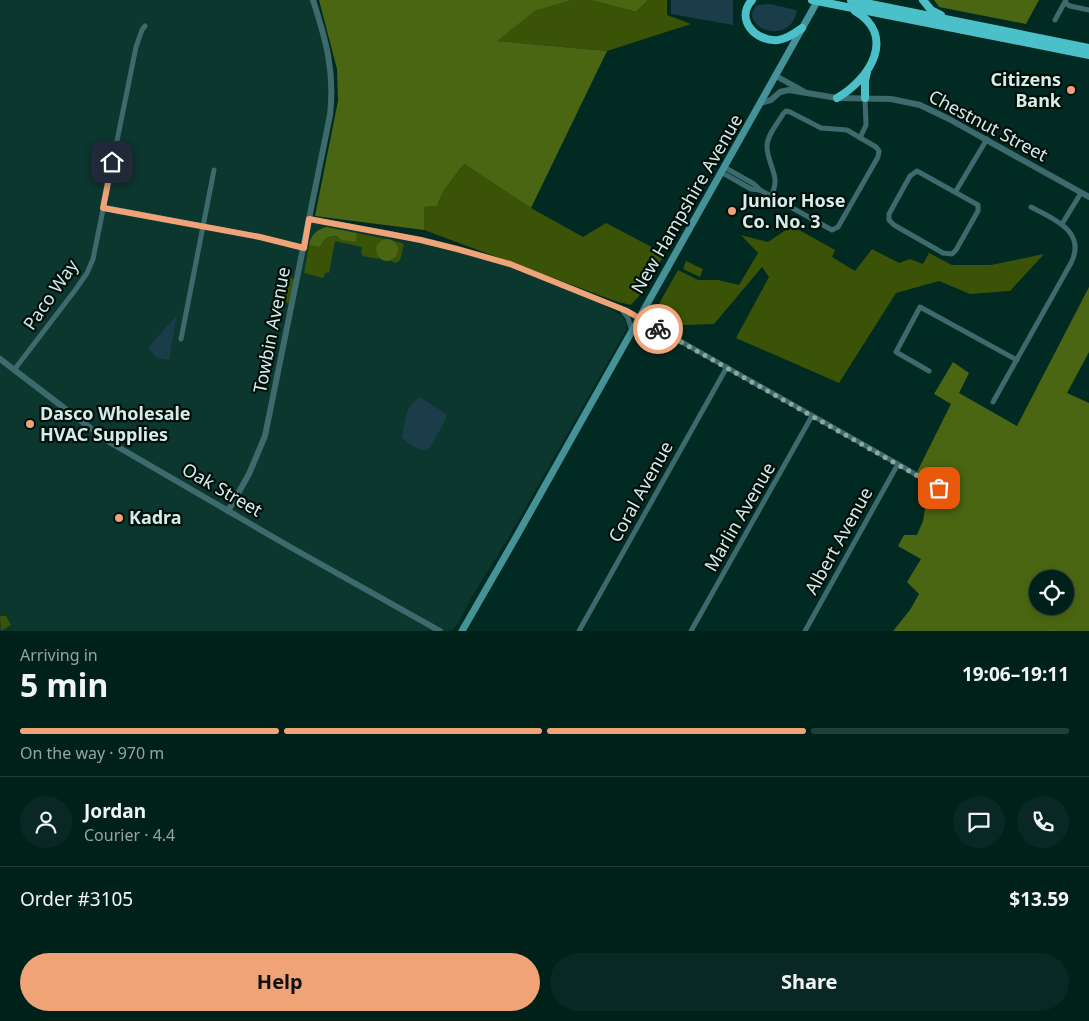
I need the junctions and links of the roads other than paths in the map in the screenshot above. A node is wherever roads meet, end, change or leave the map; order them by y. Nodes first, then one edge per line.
1 (313, 0) edge
2 (752, 0) edge
3 (816, 0) edge
4 (872, 0) edge
5 (923, 0) edge
6 (1066, 2) edge
7 (852, 3) edge
8 (1089, 10) edge
9 (950, 19) junction
10 (1055, 20) dead end
11 (145, 26) dead end
12 (802, 28) junction
13 (1089, 48) edge
14 (1089, 55) edge
15 (868, 70) junction
16 (776, 76) junction
17 (808, 94) junction
18 (837, 98) junction
19 (865, 98) junction
20 (761, 103) junction
21 (860, 138) junction
22 (987, 139) junction
23 (214, 170) dead end
24 (723, 170) junction
25 (956, 191) junction
26 (1081, 193) junction
27 (771, 196) junction
28 (1089, 197) edge
29 (1031, 207) dead end
30 (103, 208) junction
31 (309, 219) junction
32 (1062, 224) junction
33 (203, 226) junction
34 (304, 248) junction
35 (622, 310) junction
36 (640, 318) junction
37 (632, 331) junction
38 (181, 339) dead end
39 (0, 359) edge
40 (1017, 360) junction
41 (727, 367) junction
42 (14, 370) junction
43 (929, 371) dead end
44 (993, 402) dead end
45 (812, 416) junction
46 (898, 464) junction
47 (952, 496) dead end
48 (228, 511) junction
49 (440, 631) edge
50 (462, 631) edge
51 (579, 631) edge
52 (691, 631) edge
53 (805, 631) edge

1 - 31 street, Towbin Avenue
2 - 12 highway
3 - 7 highway
3 - 12 main road, New Hampshire Avenue
4 - 7 highway
5 - 9 highway
6 - 8 street
6 - 10 street
7 - 9 highway
7 - 14 highway
7 - 15 highway
9 - 13 highway
11 - 30 street, Paco Way
12 - 16 main road, New Hampshire Avenue
15 - 18 highway
15 - 19 highway
16 - 17 street, Chestnut Street
16 - 20 main road, New Hampshire Avenue
17 - 18 street, Chestnut Street
17 - 20 street, Chestnut Street
18 - 19 street, Chestnut Street
19 - 21 street
19 - 22 street, Chestnut Street
20 - 24 main road, New Hampshire Avenue
21 - 27 street
21 - 27 street
22 - 25 street
22 - 26 street, Chestnut Street
23 - 33 street
24 - 27 street
24 - 36 main road, New Hampshire Avenue
25 - 25 street
26 - 28 street, Chestnut Street
26 - 32 street
29 - 32 street
30 - 33 street
30 - 42 street, Paco Way
31 - 34 street, Towbin Avenue
31 - 35 street
32 - 40 street
33 - 34 street
33 - 38 street
34 - 48 street, Towbin Avenue
35 - 36 street
35 - 37 street
36 - 37 main road, New Hampshire Avenue
36 - 41 street
37 - 50 main road, New Hampshire Avenue
39 - 42 street, Oak Street
40 - 43 street
40 - 44 street
41 - 45 street
41 - 51 street, Coral Avenue
42 - 48 street, Oak Street
45 - 46 street
45 - 52 street, Marlin Avenue
46 - 47 street
46 - 53 street, Albert Avenue
48 - 49 street, Oak Street

